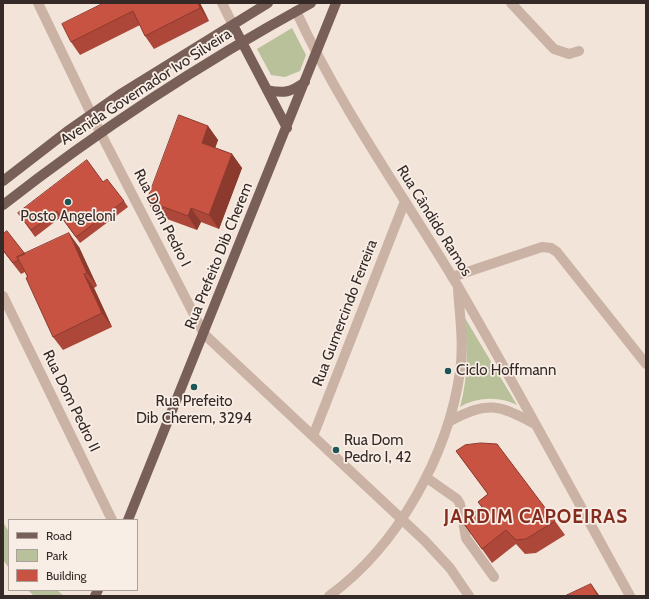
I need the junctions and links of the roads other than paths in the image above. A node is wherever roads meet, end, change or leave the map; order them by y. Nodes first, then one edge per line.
1 (38, 3) edge
2 (222, 3) edge
3 (268, 3) edge
4 (311, 3) edge
5 (336, 3) edge
6 (511, 3) edge
7 (296, 11) junction
8 (233, 25) junction
9 (242, 42) junction
10 (579, 51) dead end
11 (316, 53) junction
12 (305, 82) junction
13 (267, 90) junction
14 (93, 113) junction
15 (287, 128) junction
16 (100, 132) junction
17 (3, 181) edge
18 (405, 202) junction
19 (3, 205) edge
20 (452, 277) junction
21 (458, 287) junction
22 (3, 296) edge
23 (204, 334) junction
24 (646, 364) edge
25 (450, 421) junction
26 (535, 424) junction
27 (312, 436) junction
28 (427, 478) junction
29 (112, 519) edge
30 (128, 519) edge
31 (401, 519) junction
32 (494, 577) dead end
33 (329, 596) edge
34 (469, 596) edge
35 (630, 596) edge

1 - 14 street, Rua Dom Pedro I
2 - 8 street
3 - 8 main road, Avenida Governador Ivo Silveira
4 - 7 main road, Avenida Governador Ivo Silveira
5 - 11 main road, Rua Prefeito Dib Cherem
6 - 10 street
7 - 9 main road, Avenida Governador Ivo Silveira
7 - 11 street, Rua Cândido Ramos
8 - 9 main road
8 - 14 main road, Avenida Governador Ivo Silveira
9 - 13 main road
9 - 16 main road, Avenida Governador Ivo Silveira
11 - 12 main road, Rua Prefeito Dib Cherem
11 - 18 street, Rua Cândido Ramos
12 - 13 main road
12 - 15 main road, Rua Prefeito Dib Cherem
13 - 15 main road
14 - 16 street, Rua Dom Pedro I
14 - 17 main road, Avenida Governador Ivo Silveira
15 - 23 main road, Rua Prefeito Dib Cherem
16 - 19 main road, Avenida Governador Ivo Silveira
16 - 23 street, Rua Dom Pedro I
18 - 20 street, Rua Cândido Ramos
18 - 27 street, Rua Gumercindo Ferreira
20 - 21 street, Rua Cândido Ramos
20 - 24 street
21 - 25 street, Rua Cândido Ramos
21 - 26 street
22 - 29 street, Rua Dom Pedro II
23 - 27 street, Rua Dom Pedro I
23 - 30 main road, Rua Prefeito Dib Cherem
25 - 26 street
25 - 28 street, Rua Cândido Ramos
26 - 35 street
27 - 31 street, Rua Dom Pedro I
28 - 31 street, Rua Cândido Ramos
28 - 32 street
31 - 33 street, Rua Cândido Ramos
31 - 34 street, Rua Dom Pedro I

